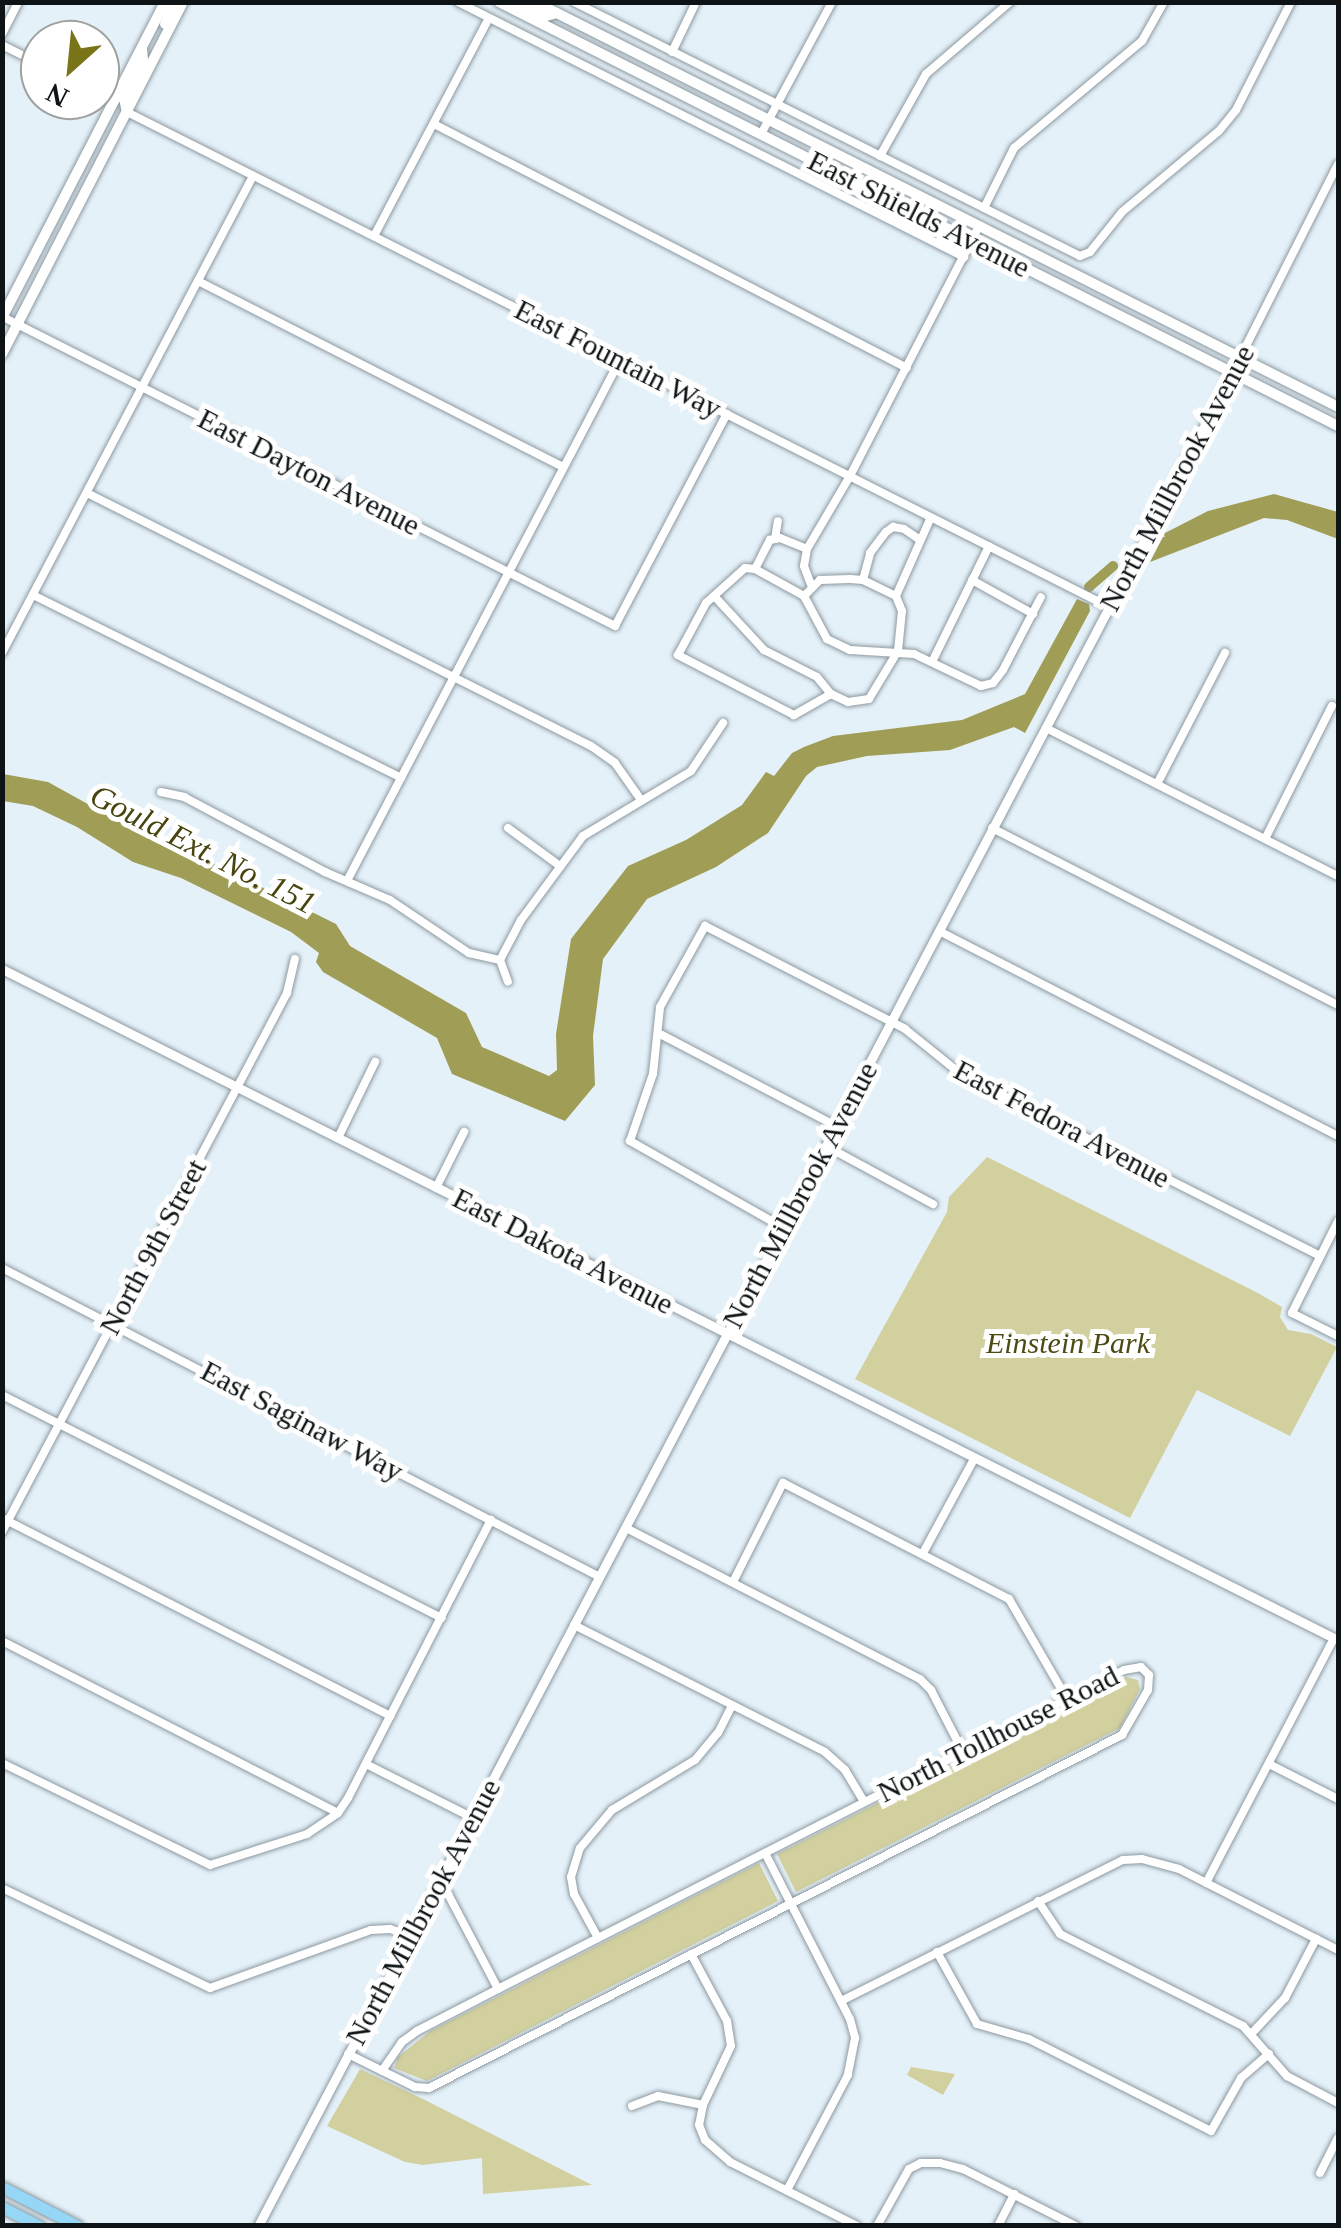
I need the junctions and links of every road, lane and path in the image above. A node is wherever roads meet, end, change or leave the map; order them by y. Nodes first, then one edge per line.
1 (18, 2) edge
2 (165, 2) edge
3 (175, 2) edge
4 (184, 2) edge
5 (458, 2) edge
6 (499, 2) edge
7 (515, 2) edge
8 (535, 2) edge
9 (574, 2) edge
10 (696, 2) edge
11 (832, 2) edge
12 (1010, 2) edge
13 (1164, 2) edge
14 (1291, 2) edge
15 (556, 14) junction
16 (489, 18) junction
17 (2, 34) edge
18 (164, 40) junction
19 (142, 48) junction
20 (672, 52) junction
21 (120, 90) edge
22 (776, 104) junction
23 (127, 112) junction
24 (768, 119) junction
25 (105, 120) edge
26 (115, 120) edge
27 (434, 124) junction
28 (761, 134) junction
29 (880, 156) junction
30 (102, 161) junction
31 (1338, 164) edge
32 (254, 176) junction
33 (984, 208) junction
34 (979, 226) junction
35 (374, 236) junction
36 (972, 242) junction
37 (964, 257) junction
38 (198, 281) junction
39 (3, 318) edge
40 (18, 324) junction
41 (3, 352) edge
42 (1240, 358) junction
43 (620, 360) junction
44 (907, 368) junction
45 (1233, 373) junction
46 (142, 388) junction
47 (1338, 407) edge
48 (727, 414) junction
49 (1338, 426) edge
50 (564, 467) junction
51 (850, 476) junction
52 (87, 492) junction
53 (931, 517) junction
54 (778, 521) dead end
55 (776, 538) junction
56 (919, 540) junction
57 (989, 546) junction
58 (806, 549) junction
59 (755, 569) junction
60 (508, 572) junction
61 (863, 580) junction
62 (972, 580) junction
63 (812, 588) junction
64 (33, 595) junction
65 (804, 596) junction
66 (896, 596) junction
67 (1041, 597) dead end
68 (716, 598) junction
69 (1110, 606) junction
70 (1032, 614) junction
71 (898, 651) junction
72 (2, 653) edge
73 (1225, 653) dead end
74 (932, 662) junction
75 (454, 677) junction
76 (831, 694) junction
77 (1332, 706) dead end
78 (724, 723) dead end
79 (1046, 728) junction
80 (401, 778) junction
81 (1157, 784) junction
82 (161, 792) dead end
83 (641, 800) junction
84 (508, 828) dead end
85 (992, 828) junction
86 (1265, 839) junction
87 (560, 866) junction
88 (1338, 876) edge
89 (348, 879) junction
90 (939, 931) junction
91 (295, 959) dead end
92 (500, 960) junction
93 (2, 969) edge
94 (508, 982) dead end
95 (1338, 1005) edge
96 (891, 1022) junction
97 (660, 1034) junction
98 (376, 1062) dead end
99 (237, 1088) junction
100 (836, 1126) junction
101 (464, 1132) dead end
102 (1338, 1136) edge
103 (338, 1138) junction
104 (826, 1146) junction
105 (436, 1188) junction
106 (932, 1204) dead end
107 (1338, 1221) edge
108 (782, 1228) junction
109 (1320, 1256) junction
110 (2, 1268) edge
111 (112, 1324) junction
112 (726, 1333) junction
113 (1338, 1336) edge
114 (2, 1395) edge
115 (60, 1424) junction
116 (974, 1459) junction
117 (6, 1519) edge
118 (491, 1520) junction
119 (626, 1528) junction
120 (2, 1532) edge
121 (923, 1553) junction
122 (600, 1576) junction
123 (732, 1582) junction
124 (442, 1618) junction
125 (574, 1626) junction
126 (1336, 1639) edge
127 (2, 1640) edge
128 (1067, 1699) junction
129 (732, 1706) junction
130 (391, 1716) junction
131 (964, 1752) junction
132 (2, 1763) edge
133 (366, 1764) junction
134 (1269, 1764) junction
135 (1338, 1798) edge
136 (864, 1802) junction
137 (338, 1813) junction
138 (473, 1818) junction
139 (764, 1853) junction
140 (1206, 1883) junction
141 (436, 1886) junction
142 (2, 1888) edge
143 (1038, 1901) junction
144 (790, 1902) junction
145 (410, 1936) junction
146 (598, 1938) junction
147 (1316, 1939) junction
148 (1338, 1950) edge
149 (937, 1952) junction
150 (691, 1954) junction
151 (498, 1989) junction
152 (841, 2001) junction
153 (1252, 2033) junction
154 (348, 2054) junction
155 (1269, 2054) junction
156 (382, 2071) junction
157 (1338, 2103) edge
158 (703, 2105) junction
159 (632, 2106) dead end
160 (1338, 2138) edge
161 (1320, 2173) dead end
162 (2, 2187) edge
163 (788, 2190) junction
164 (1014, 2194) junction
165 (2, 2207) edge
166 (39, 2226) edge
167 (78, 2226) edge
168 (258, 2226) edge
169 (858, 2226) edge
170 (876, 2226) edge
171 (998, 2226) edge
172 (1076, 2226) edge

1 - 17 street
2 - 19 main road
3 - 18 main road
4 - 18 main road
5 - 16 street
6 - 28 main road, East Shields Avenue
7 - 15 main road
8 - 15 main road, East Shields Avenue
9 - 20 street
10 - 20 street
11 - 22 street
12 - 29 street
13 - 33 street
14 - 33 street
15 - 24 main road, East Shields Avenue
16 - 27 street
16 - 37 street
18 - 23 main road
19 - 21 main road
19 - 23 main road
20 - 22 street
22 - 24 street
22 - 29 street
23 - 30 main road
23 - 32 street, East Fountain Way
24 - 28 street
24 - 34 main road, East Shields Avenue
25 - 39 main road
26 - 30 main road
27 - 35 street
27 - 44 street
28 - 36 main road, East Shields Avenue
29 - 33 street
30 - 40 main road
31 - 42 street, North Millbrook Avenue
32 - 35 street, East Fountain Way
32 - 38 street
34 - 36 street
34 - 42 main road, East Shields Avenue
35 - 43 street, East Fountain Way
36 - 37 street
36 - 45 main road, East Shields Avenue
37 - 44 street
38 - 46 street
38 - 50 street
39 - 40 street, East Dayton Avenue
40 - 41 main road
40 - 46 street, East Dayton Avenue
42 - 45 street, North Millbrook Avenue
42 - 47 main road, East Shields Avenue
43 - 48 street, East Fountain Way
43 - 50 street
44 - 51 street
45 - 49 main road, East Shields Avenue
45 - 69 street, North Millbrook Avenue
46 - 52 street
46 - 60 street, East Dayton Avenue
48 - 51 street, East Fountain Way
48 - 60 street, East Dayton Avenue
50 - 60 street
51 - 53 street, East Fountain Way
51 - 58 street
52 - 64 street
52 - 75 street
53 - 56 street
53 - 57 street, East Fountain Way
54 - 55 street
55 - 58 street
55 - 59 street
56 - 61 street
56 - 66 street
57 - 62 street
57 - 69 street, East Fountain Way
58 - 63 street
59 - 65 street
59 - 68 street
60 - 75 street
61 - 63 street
61 - 66 street
62 - 70 street
62 - 74 street
63 - 65 street
64 - 72 street
64 - 80 street
65 - 71 street
66 - 71 street
67 - 70 street
68 - 76 street
68 - 76 street
69 - 79 street, North Millbrook Avenue
70 - 74 street
71 - 74 street
71 - 76 street
73 - 81 street
75 - 80 street
75 - 83 street
77 - 86 street
78 - 83 street
79 - 81 street
79 - 85 street, North Millbrook Avenue
80 - 89 street
81 - 86 street
82 - 89 street
83 - 87 street
84 - 87 street
85 - 90 street, North Millbrook Avenue
85 - 95 street
86 - 88 street
87 - 92 street
89 - 92 street
90 - 96 street, North Millbrook Avenue
90 - 102 street
91 - 99 street, North 9th Street
92 - 94 street
93 - 99 street, East Dakota Avenue
96 - 97 street, East Fedora Avenue
96 - 100 street, North Millbrook Avenue
96 - 109 street, East Fedora Avenue
97 - 100 street
97 - 108 street
98 - 103 street
99 - 103 street, East Dakota Avenue
99 - 111 street, North 9th Street
100 - 104 street, North Millbrook Avenue
101 - 105 street
103 - 105 street, East Dakota Avenue
104 - 106 street
104 - 108 street, North Millbrook Avenue
105 - 112 street, East Dakota Avenue
107 - 109 street
108 - 112 street, North Millbrook Avenue
109 - 113 street
110 - 111 street, East Saginaw Way
111 - 115 street, North 9th Street
111 - 118 street, East Saginaw Way
112 - 116 street, East Dakota Avenue
112 - 119 street, North Millbrook Avenue
114 - 115 street
115 - 117 street, North 9th Street
115 - 124 street
116 - 121 street
116 - 126 street, East Dakota Avenue
117 - 120 street, North 9th Street
117 - 130 street
118 - 122 street, East Saginaw Way
118 - 124 street
119 - 122 street, North Millbrook Avenue
119 - 123 street
121 - 123 street
121 - 128 street
122 - 125 street, North Millbrook Avenue
123 - 131 street
124 - 130 street
125 - 129 street
125 - 138 street, North Millbrook Avenue
126 - 134 street
127 - 137 street
128 - 131 street, North Tollhouse Road
128 - 144 street, North Tollhouse Road
129 - 136 street
129 - 146 street
130 - 133 street
131 - 136 street, North Tollhouse Road
132 - 137 street
133 - 137 street
133 - 138 street
134 - 135 street
134 - 140 street
136 - 139 street, North Tollhouse Road
138 - 141 street, North Millbrook Avenue
139 - 144 street
139 - 146 street, North Tollhouse Road
140 - 143 street
140 - 147 street
141 - 145 street, North Millbrook Avenue
141 - 151 street
142 - 145 street
143 - 149 street
143 - 153 street
144 - 150 street, North Tollhouse Road
144 - 152 street
145 - 154 street, North Millbrook Avenue
146 - 151 street, North Tollhouse Road
147 - 148 street
147 - 153 street
149 - 152 street
149 - 155 street
150 - 156 street, North Tollhouse Road
150 - 158 street
151 - 156 street, North Tollhouse Road
152 - 163 street
153 - 155 street
154 - 156 street, North Tollhouse Road
154 - 168 street, North Millbrook Avenue
155 - 157 street
158 - 159 street
158 - 163 street
160 - 161 street
162 - 167 main road
163 - 169 street
164 - 170 street
164 - 171 street
164 - 172 street
165 - 166 main road

